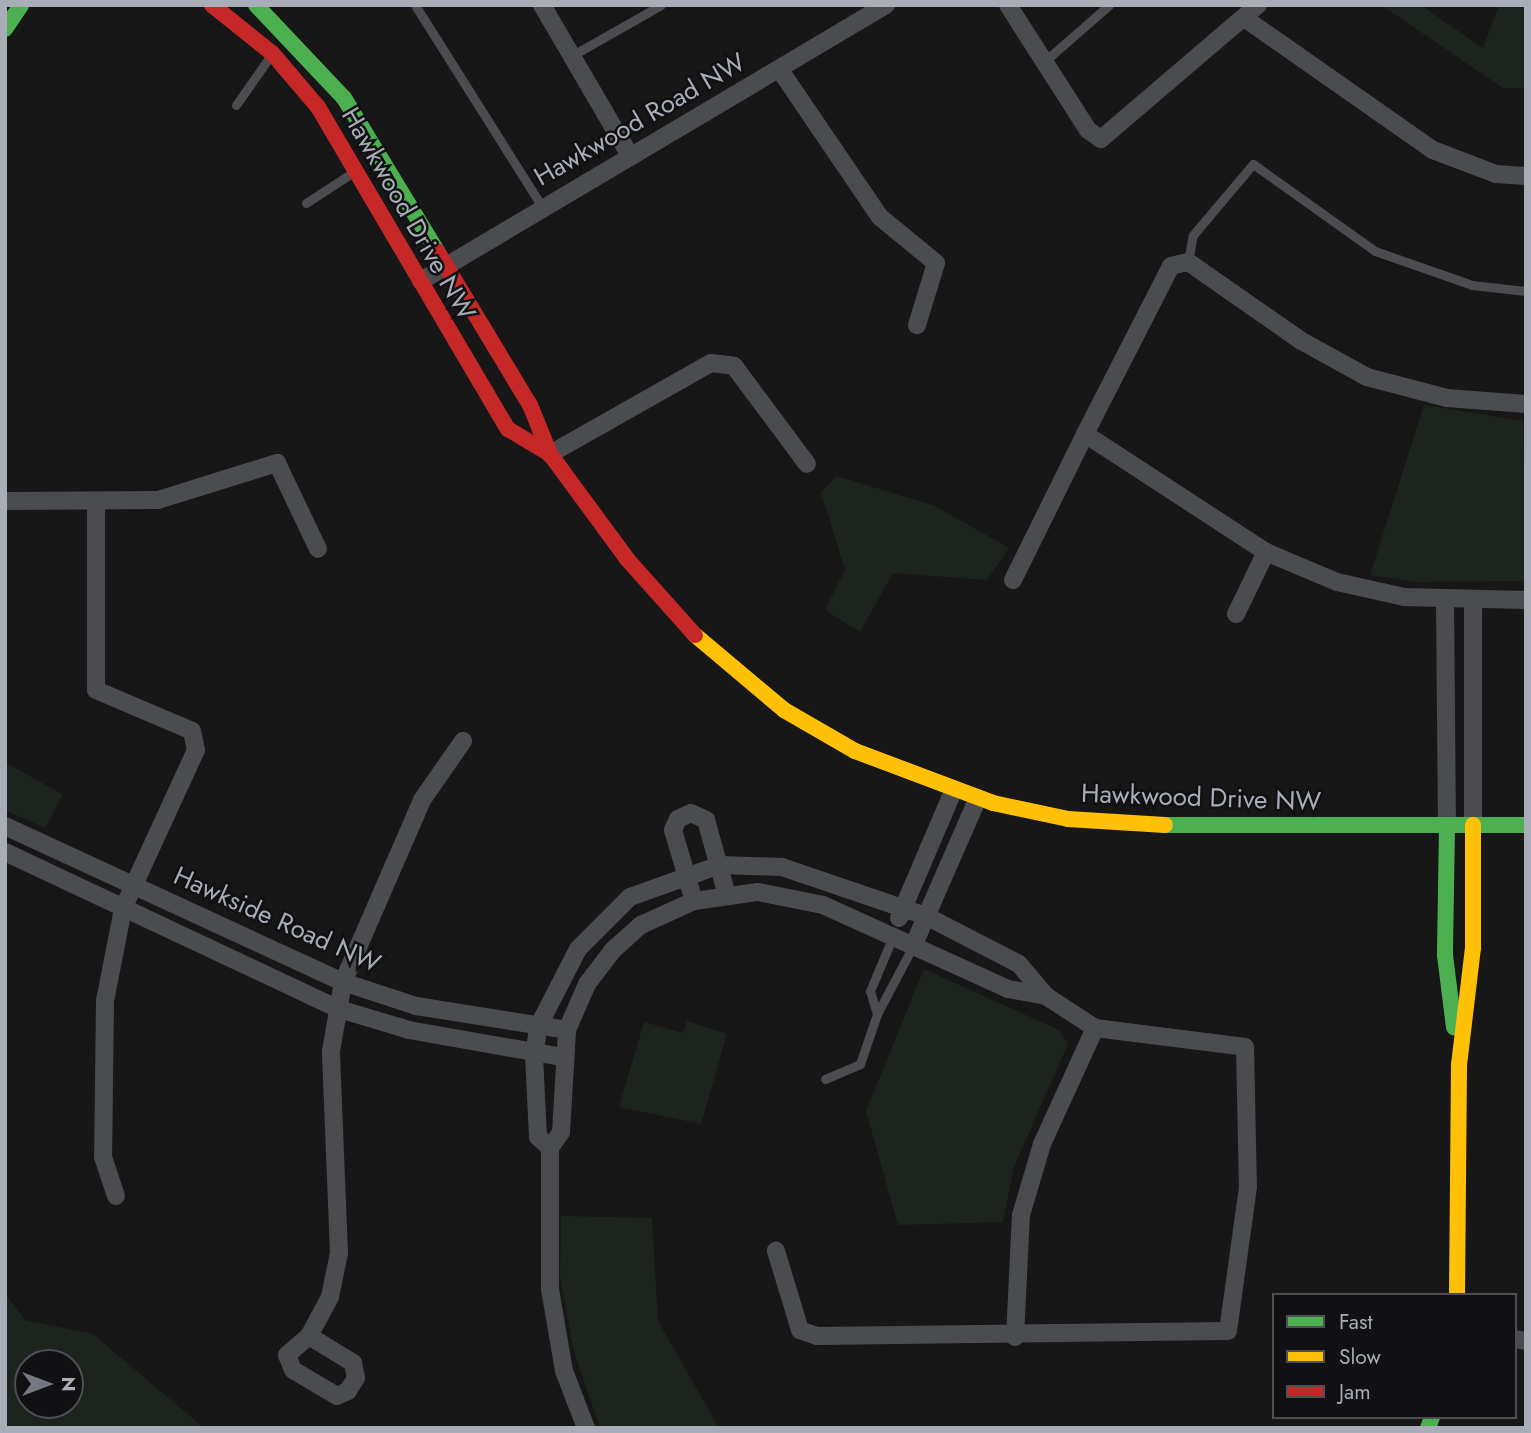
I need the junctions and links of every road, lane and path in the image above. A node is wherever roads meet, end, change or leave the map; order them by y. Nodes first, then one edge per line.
1 (212, 5) edge
2 (256, 5) edge
3 (415, 5) edge
4 (542, 5) edge
5 (661, 5) edge
6 (886, 5) edge
7 (1008, 5) edge
8 (1109, 5) edge
9 (1258, 5) edge
10 (22, 6) edge
11 (1247, 20) junction
12 (5, 29) edge
13 (289, 33) junction
14 (272, 53) junction
15 (573, 55) junction
16 (1045, 61) junction
17 (780, 70) junction
18 (236, 105) dead end
19 (629, 155) junction
20 (357, 170) junction
21 (1526, 176) edge
22 (306, 203) dead end
23 (542, 207) junction
24 (1188, 262) junction
25 (447, 265) junction
26 (421, 281) junction
27 (1526, 291) edge
28 (917, 325) dead end
29 (1526, 404) edge
30 (1085, 434) junction
31 (550, 454) junction
32 (807, 464) dead end
33 (96, 500) junction
34 (5, 501) edge
35 (318, 549) dead end
36 (1266, 552) junction
37 (1013, 580) dead end
38 (1446, 600) junction
39 (1474, 600) junction
40 (1526, 600) edge
41 (1236, 614) dead end
42 (463, 741) dead end
43 (954, 789) junction
44 (978, 798) junction
45 (5, 825) edge
46 (1447, 825) junction
47 (1474, 825) junction
48 (1526, 825) edge
49 (5, 852) edge
50 (720, 865) junction
51 (685, 872) junction
52 (132, 885) junction
53 (727, 895) junction
54 (694, 901) junction
55 (903, 907) junction
56 (123, 909) junction
57 (926, 916) junction
58 (894, 933) junction
59 (915, 942) junction
60 (343, 982) junction
61 (1046, 996) junction
62 (339, 1009) junction
63 (877, 1014) junction
64 (539, 1025) junction
65 (1095, 1028) junction
66 (567, 1030) junction
67 (534, 1055) junction
68 (562, 1057) junction
69 (1460, 1065) junction
70 (825, 1079) dead end
71 (550, 1149) junction
72 (116, 1196) dead end
73 (776, 1251) dead end
74 (1457, 1293) edge
75 (309, 1336) dead end
76 (1015, 1336) junction
77 (586, 1428) edge

1 - 14 street, Hawkwood Drive NW
2 - 13 street, Hawkwood Drive NW
3 - 23 lane
4 - 15 street
5 - 15 lane
6 - 17 street, Hawkwood Road NW
7 - 16 street
8 - 16 lane
9 - 11 street
10 - 12 street
11 - 16 street
11 - 21 street
13 - 14 street
13 - 25 street, Hawkwood Drive NW
14 - 18 lane
14 - 20 street, Hawkwood Drive NW
15 - 19 street
17 - 19 street, Hawkwood Road NW
17 - 28 street
19 - 23 street, Hawkwood Road NW
20 - 22 lane
20 - 26 street, Hawkwood Drive NW
23 - 25 street, Hawkwood Road NW
24 - 27 lane
24 - 29 street
24 - 30 street
25 - 26 street, Hawkwood Road NW
25 - 31 street, Hawkwood Drive NW
26 - 31 street, Hawkwood Drive NW
30 - 36 street
30 - 37 street
31 - 32 street
31 - 43 street, Hawkwood Drive NW
33 - 34 street
33 - 35 street
33 - 52 street
36 - 38 street
36 - 41 street
38 - 39 street
38 - 46 street
39 - 40 street
39 - 47 street
42 - 60 street
43 - 44 street, Hawkwood Drive NW
43 - 55 street
44 - 46 street, Hawkwood Drive NW
44 - 57 street
45 - 52 street, Hawkside Road NW
46 - 47 street, Hawkwood Drive NW
46 - 69 street
47 - 48 street, Hawkwood Drive NW
47 - 69 street
49 - 56 street, Hawkside Road NW
50 - 51 street
50 - 51 street
50 - 53 street
50 - 55 street
51 - 54 street
51 - 64 street
52 - 56 street
52 - 60 street, Hawkside Road NW
53 - 54 street
53 - 58 street
54 - 66 street
55 - 57 street
55 - 58 street
56 - 62 street, Hawkside Road NW
56 - 72 street
57 - 59 street
57 - 61 street
58 - 59 street
58 - 63 lane
59 - 61 street
59 - 63 lane
60 - 62 street
60 - 64 street, Hawkside Road NW
61 - 65 street
62 - 67 street, Hawkside Road NW
62 - 75 street
63 - 70 lane
64 - 66 street, Hawkside Road NW
64 - 67 street
65 - 76 street
65 - 76 street
66 - 68 street
67 - 68 street, Hawkside Road NW
67 - 71 street
68 - 71 street
69 - 74 street
71 - 77 street
73 - 76 street

